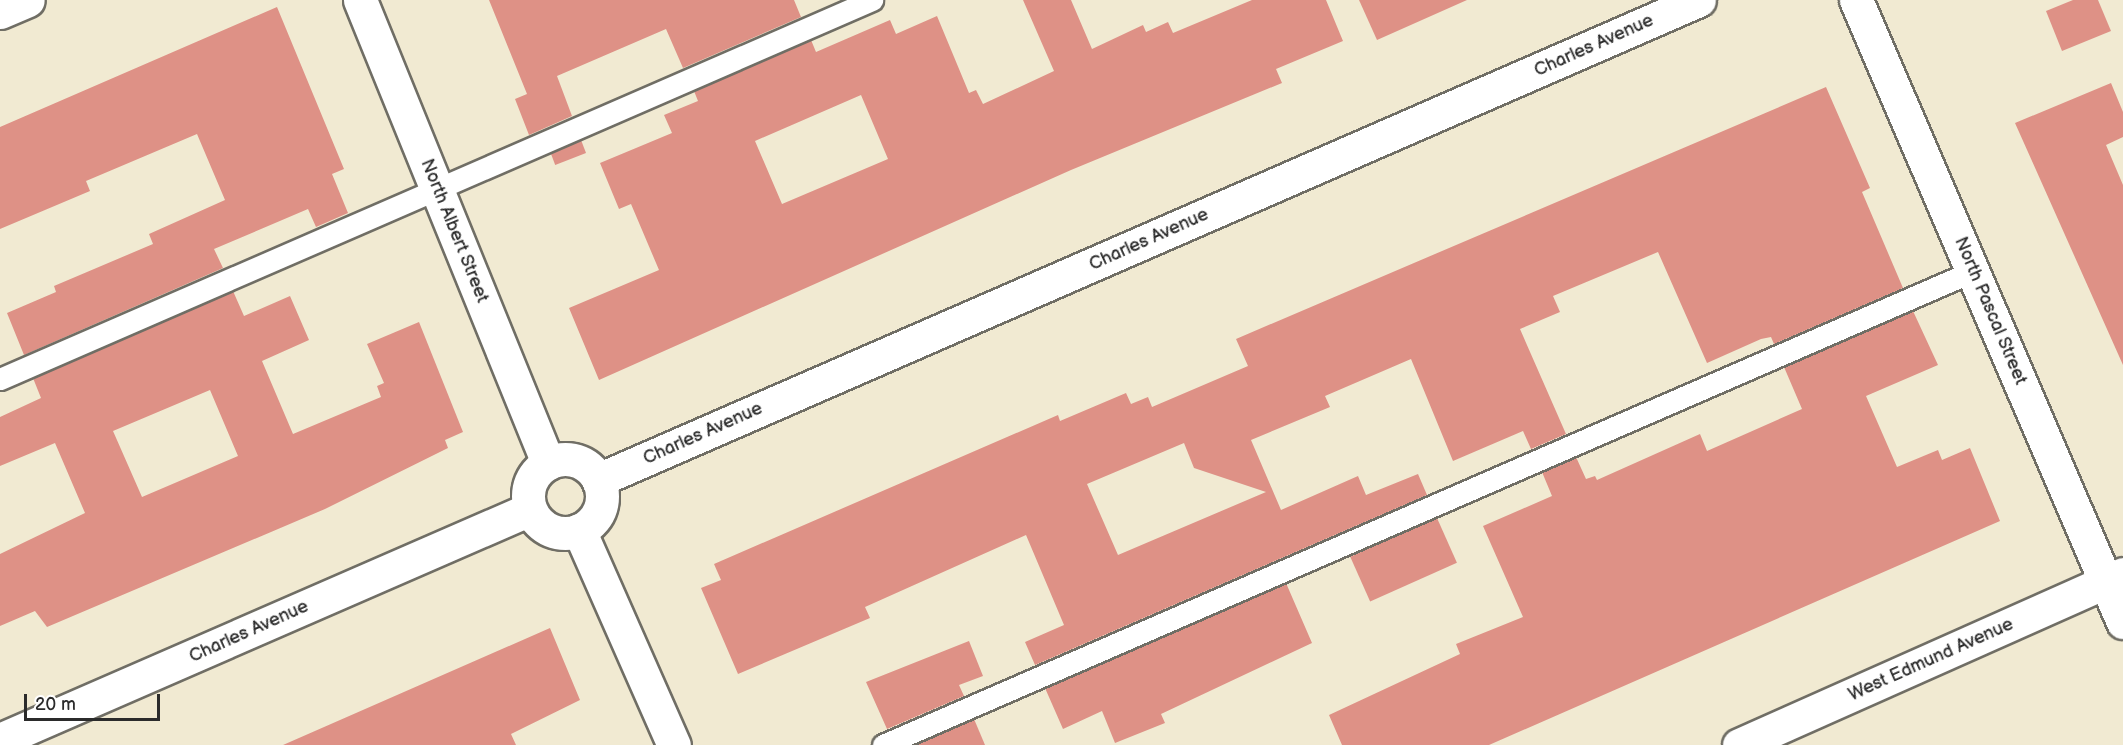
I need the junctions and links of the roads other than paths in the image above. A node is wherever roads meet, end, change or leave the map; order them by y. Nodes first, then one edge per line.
1 (28, 0) edge
2 (360, 0) edge
3 (872, 0) edge
4 (1699, 0) edge
5 (1856, 0) edge
6 (0, 12) edge
7 (437, 188) junction
8 (1973, 271) junction
9 (0, 379) edge
10 (548, 463) junction
11 (598, 480) junction
12 (530, 509) junction
13 (579, 530) junction
14 (2115, 578) edge
15 (2123, 622) edge
16 (0, 740) edge
17 (674, 745) edge
18 (883, 745) edge
19 (1739, 745) edge

1 - 6 street
2 - 7 street, North Albert Street
3 - 7 lane
4 - 11 street, Charles Avenue
5 - 8 street, North Pascal Street
7 - 9 lane
7 - 10 street, North Albert Street
8 - 14 street, North Pascal Street
8 - 18 lane
10 - 11 street
10 - 12 street
11 - 13 street
12 - 13 street
12 - 16 street, Charles Avenue
13 - 17 street
14 - 15 street, North Pascal Street
14 - 19 street, West Edmund Avenue

